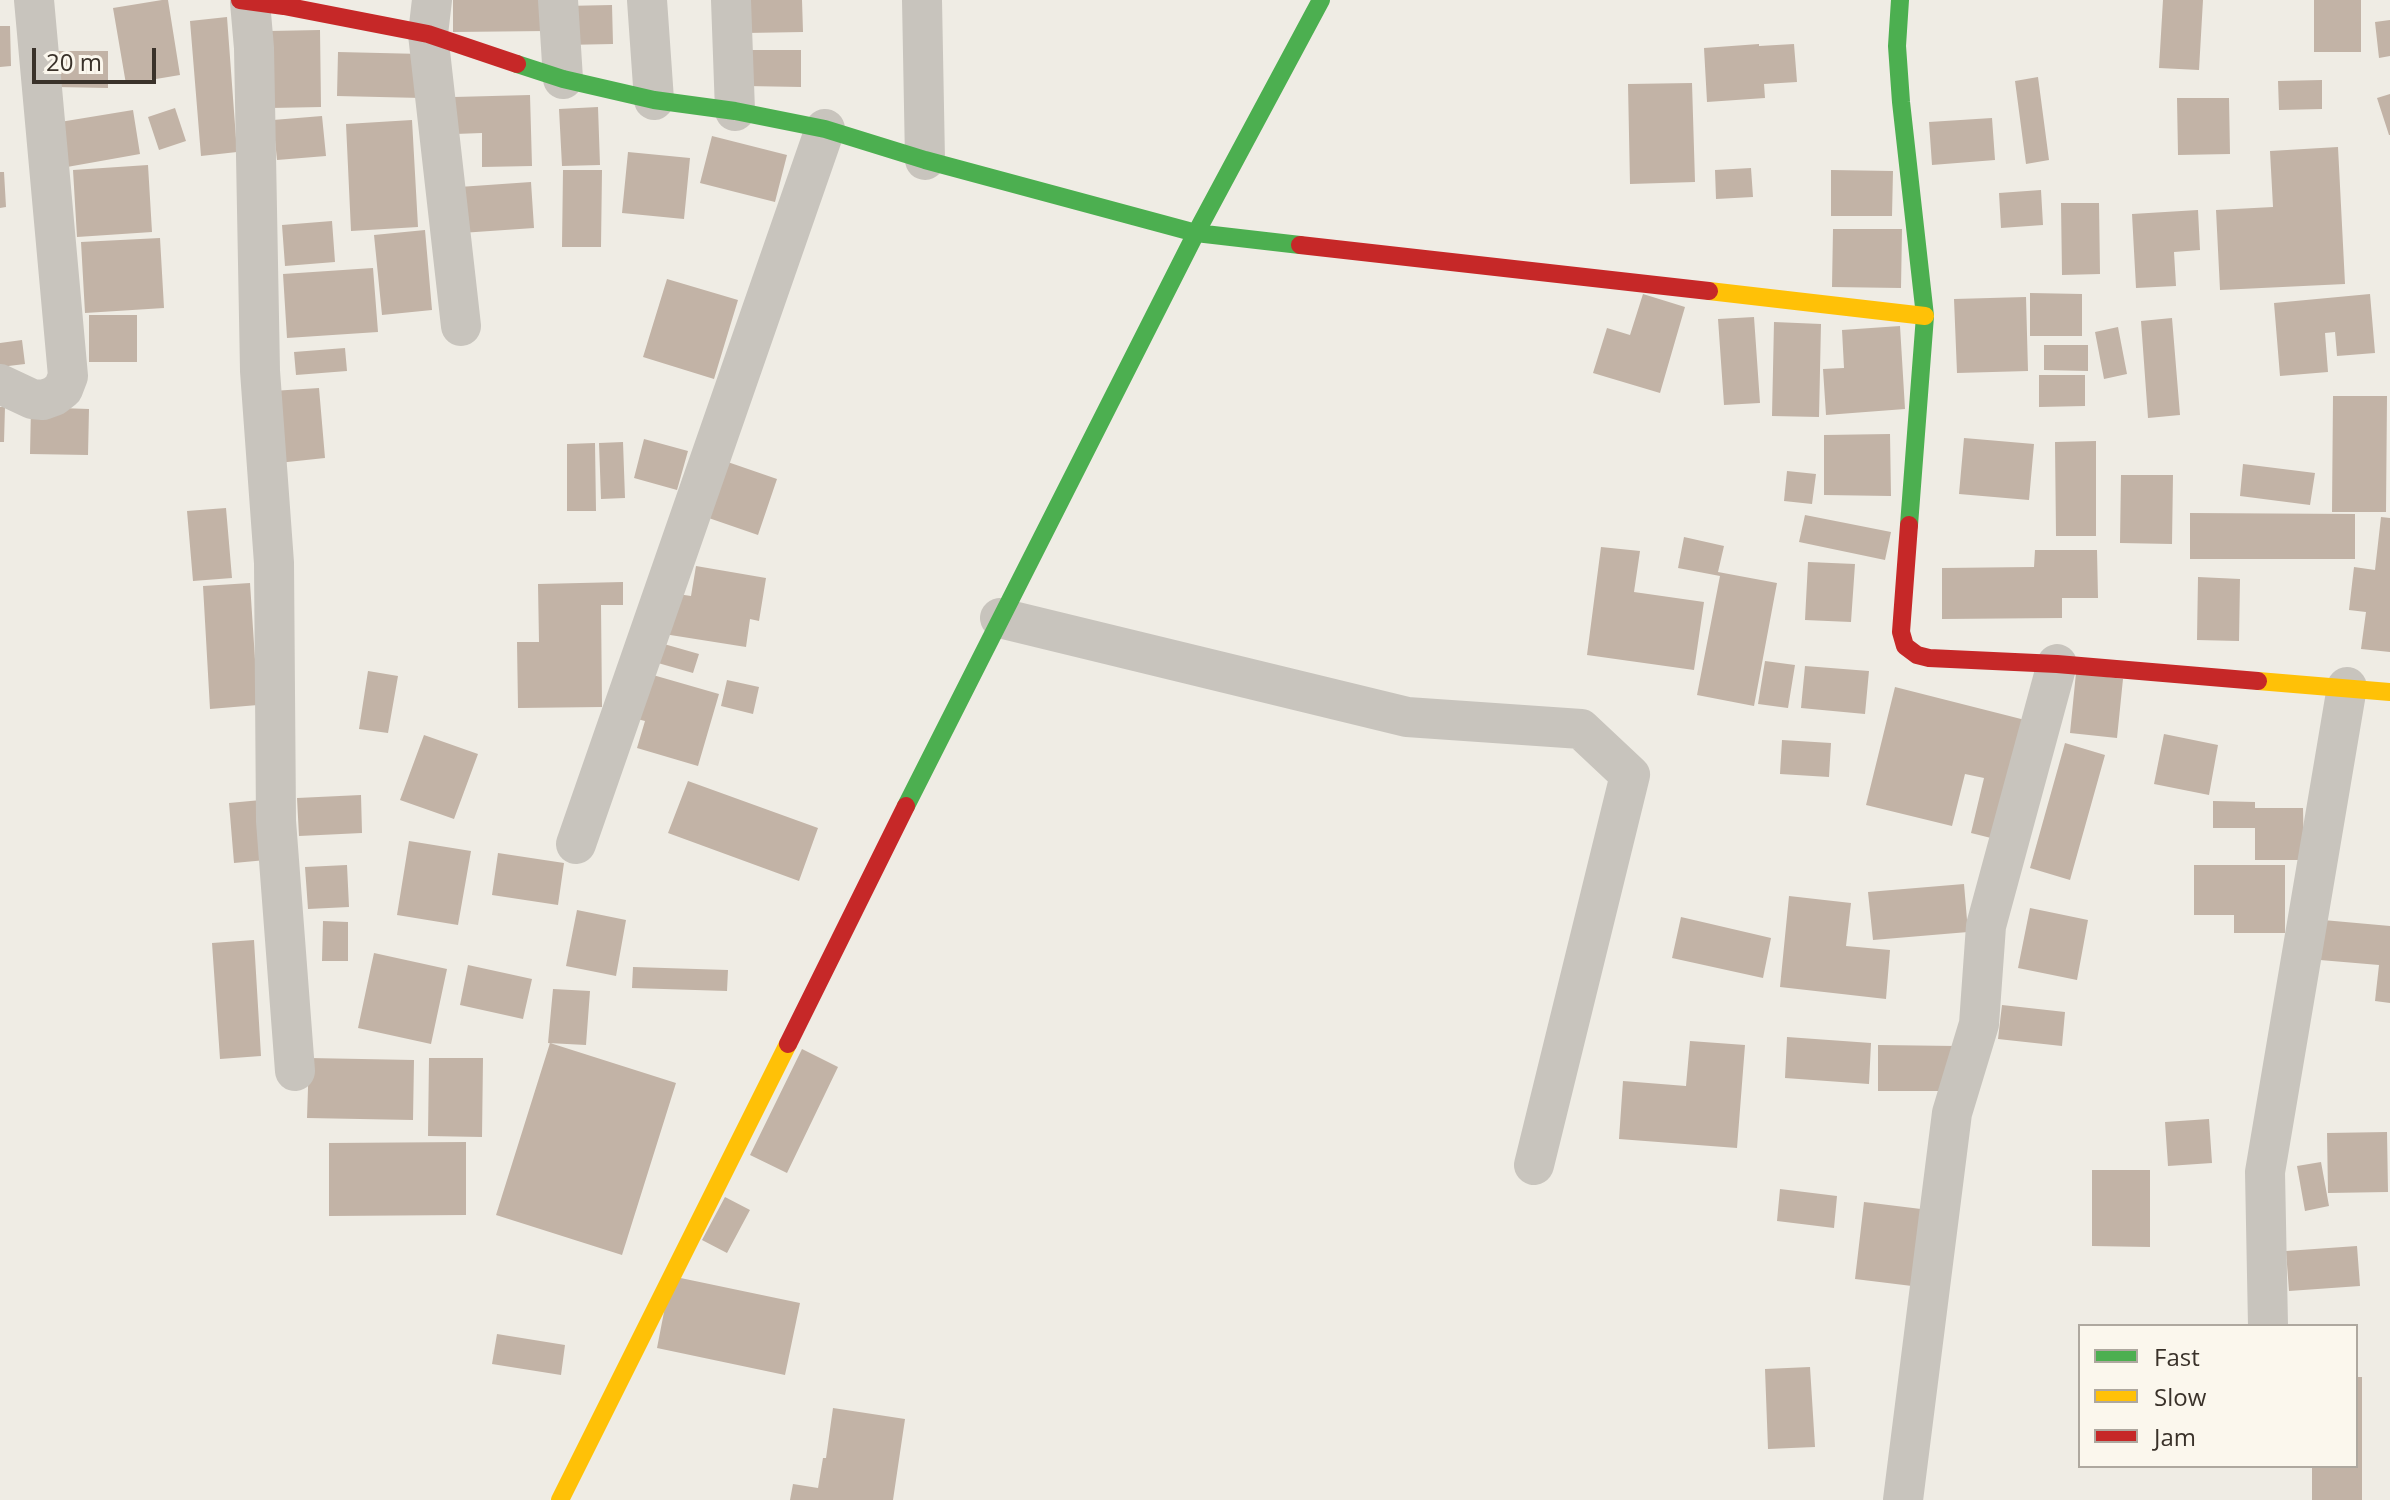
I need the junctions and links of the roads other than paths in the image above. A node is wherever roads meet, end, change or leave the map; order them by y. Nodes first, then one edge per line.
1 (34, 0) edge
2 (558, 0) edge
3 (647, 0) edge
4 (731, 0) edge
5 (922, 0) edge
6 (1321, 0) edge
7 (1900, 0) edge
8 (265, 2) edge
9 (430, 17) edge
10 (563, 79) junction
11 (654, 100) junction
12 (735, 111) junction
13 (825, 129) junction
14 (925, 160) junction
15 (1196, 233) junction
16 (1925, 316) junction
17 (461, 326) dead end
18 (0, 384) edge
19 (1000, 618) junction
20 (2057, 664) junction
21 (2347, 687) junction
22 (2390, 692) edge
23 (576, 844) dead end
24 (295, 1071) dead end
25 (1534, 1165) dead end
26 (2268, 1324) edge
27 (560, 1500) edge
28 (1903, 1500) edge

1 - 18 street
2 - 10 street
3 - 11 street
4 - 12 street
5 - 14 street
6 - 15 street
7 - 16 street
8 - 9 street
8 - 24 street
9 - 10 street
9 - 17 street
10 - 11 street
11 - 12 street
12 - 13 street
13 - 14 street
13 - 23 street
14 - 15 street
15 - 16 street
15 - 19 street
16 - 20 street
19 - 25 street
19 - 27 street
20 - 21 street
20 - 28 street
21 - 22 street
21 - 26 street

